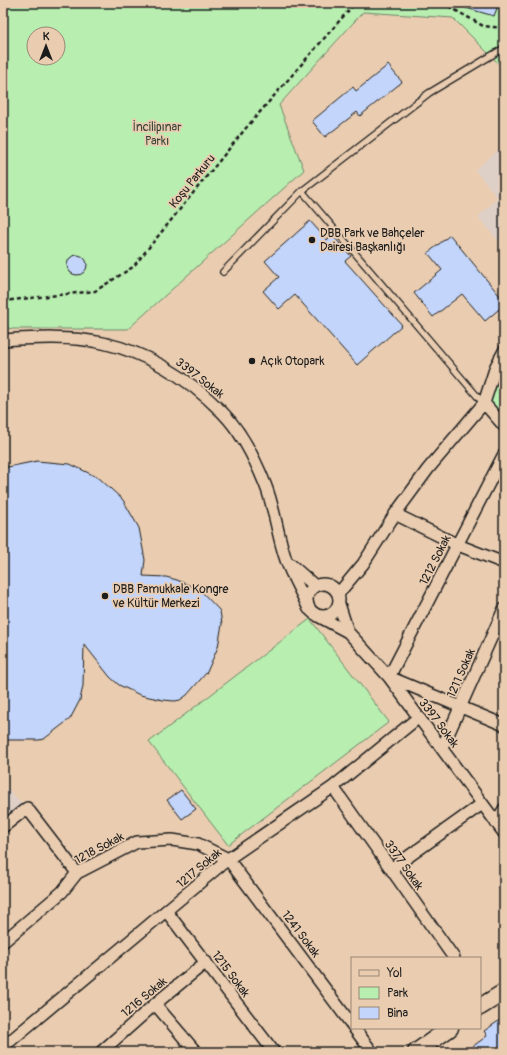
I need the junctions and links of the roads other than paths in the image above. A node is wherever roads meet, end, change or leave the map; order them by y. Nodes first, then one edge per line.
1 (504, 48) edge
2 (302, 191) junction
3 (223, 272) dead end
4 (3, 340) edge
5 (504, 351) edge
6 (484, 403) junction
7 (504, 426) edge
8 (504, 454) edge
9 (395, 514) junction
10 (458, 545) junction
11 (286, 560) junction
12 (504, 563) edge
13 (352, 579) junction
14 (318, 585) junction
15 (338, 599) junction
16 (504, 609) edge
17 (314, 613) junction
18 (348, 632) junction
19 (389, 677) junction
20 (460, 707) junction
21 (419, 717) junction
22 (504, 725) edge
23 (442, 748) junction
24 (333, 787) junction
25 (482, 804) junction
26 (504, 809) edge
27 (496, 823) junction
28 (3, 827) edge
29 (504, 833) edge
30 (228, 859) junction
31 (391, 869) junction
32 (78, 873) junction
33 (166, 912) junction
34 (3, 942) edge
35 (453, 957) edge
36 (206, 962) junction
37 (504, 992) edge
38 (482, 1001) edge
39 (155, 1004) junction
40 (351, 1024) edge
41 (355, 1029) edge
42 (449, 1029) edge
43 (6, 1046) edge
44 (101, 1052) edge
45 (196, 1052) edge
46 (274, 1052) edge
47 (372, 1052) edge
48 (416, 1052) edge

1 - 2 lane
2 - 3 lane
2 - 6 lane
4 - 11 street, 3397 Sokak
5 - 6 street
6 - 7 street
6 - 9 street
8 - 10 street, 1212 Sokak
9 - 10 street
9 - 13 street
10 - 12 street
10 - 19 street, 1212 Sokak
11 - 14 street
11 - 17 street, 3397 Sokak
13 - 14 street
13 - 15 street
14 - 15 street
14 - 17 street
15 - 17 street
15 - 18 street
16 - 20 street, 1211 Sokak
17 - 18 street
18 - 19 street, 3397 Sokak
19 - 20 street
19 - 21 street, 3397 Sokak
20 - 22 street
20 - 23 street, 1211 Sokak
21 - 23 street, 3397 Sokak
21 - 24 street, 1217 Sokak
23 - 25 street, 3397 Sokak
24 - 30 street, 1217 Sokak
24 - 31 street, 3377 Sokak
25 - 27 street, 3397 Sokak
25 - 31 street
26 - 27 street
27 - 29 street, 3397 Sokak
28 - 32 street
30 - 32 street, 1218 Sokak
30 - 33 street, 1217 Sokak
30 - 40 street, 1241 Sokak
31 - 35 street, 3377 Sokak
32 - 34 street, 1218 Sokak
33 - 36 street, 1215 Sokak
33 - 43 street, 1217 Sokak
36 - 39 street, 1216 Sokak
36 - 46 street, 1215 Sokak
37 - 38 main road
39 - 44 street, 1216 Sokak
39 - 45 street
41 - 47 street
42 - 48 main road

